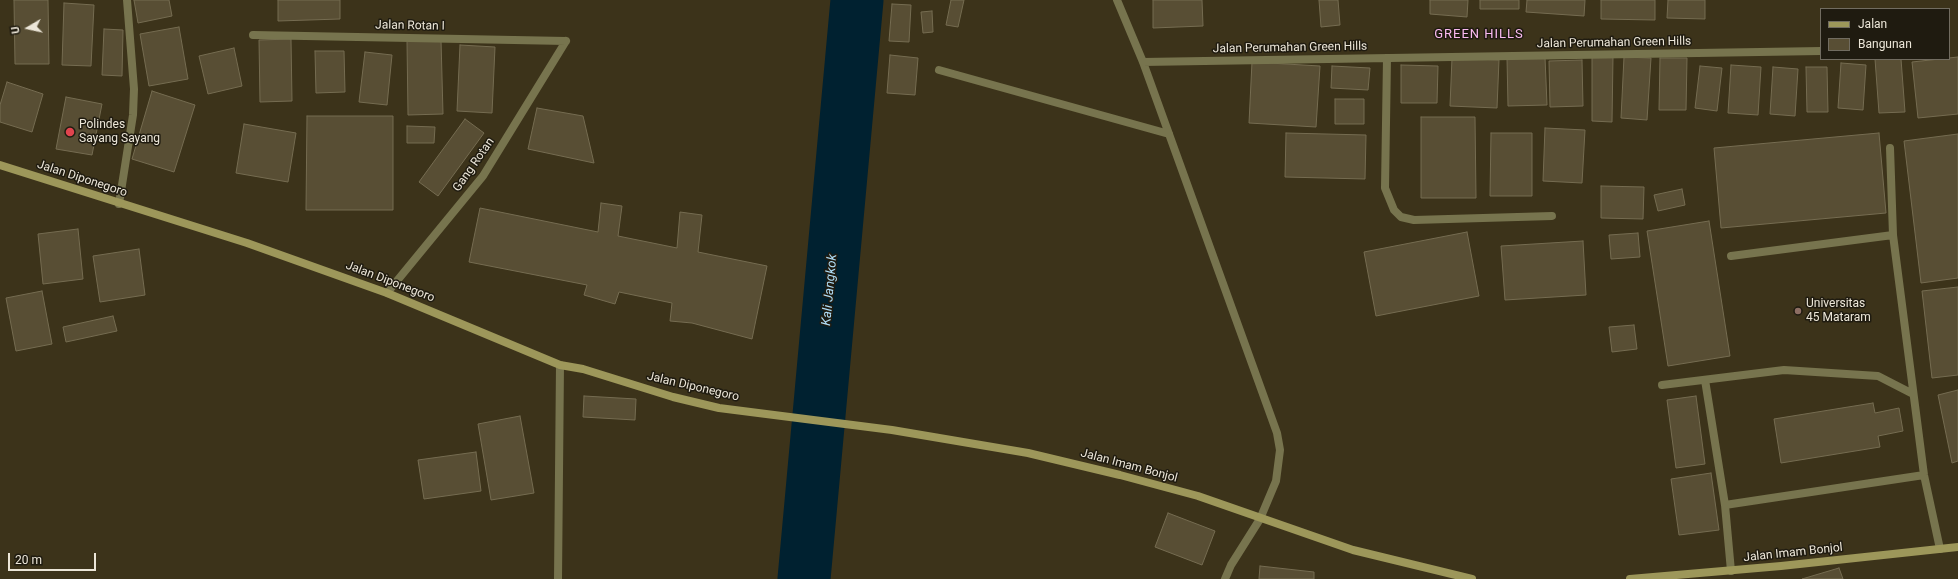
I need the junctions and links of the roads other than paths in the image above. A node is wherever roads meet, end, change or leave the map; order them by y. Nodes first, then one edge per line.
1 (127, 0) edge
2 (1117, 0) edge
3 (253, 35) dead end
4 (566, 41) joint
5 (1820, 51) edge
6 (1387, 58) junction
7 (1143, 62) junction
8 (939, 70) dead end
9 (1169, 134) junction
10 (1890, 148) dead end
11 (0, 165) edge
12 (119, 204) junction
13 (1552, 216) dead end
14 (1893, 236) junction
15 (1731, 256) dead end
16 (387, 293) junction
17 (560, 366) junction
18 (1705, 380) junction
19 (1662, 385) dead end
20 (1914, 394) junction
21 (771, 415) joint
22 (1924, 476) junction
23 (1725, 505) junction
24 (1260, 519) junction
25 (1958, 547) edge
26 (1940, 549) junction
27 (1731, 571) junction
28 (558, 579) edge
29 (1225, 579) edge
30 (1472, 579) edge
31 (1630, 579) edge

1 - 12 street
2 - 7 street
3 - 4 street, Jalan Rotan I
4 - 16 street, Gang Rotan
5 - 6 street, Jalan Perumahan Green Hills
6 - 7 street, Jalan Perumahan Green Hills
6 - 13 street
7 - 9 street
8 - 9 street
9 - 24 street
10 - 14 street
11 - 12 main road, Jalan Diponegoro
12 - 16 main road, Jalan Diponegoro
14 - 15 street
14 - 20 street
16 - 17 main road, Jalan Diponegoro
17 - 21 main road, Jalan Diponegoro
17 - 28 street
18 - 19 street
18 - 20 street
18 - 23 street
20 - 22 street
21 - 24 main road, Jalan Imam Bonjol
22 - 23 street
22 - 26 street
23 - 27 street
24 - 29 street
24 - 30 main road, Jalan Imam Bonjol
25 - 26 main road, Jalan Imam Bonjol
26 - 27 main road, Jalan Imam Bonjol
27 - 31 main road, Jalan Imam Bonjol

